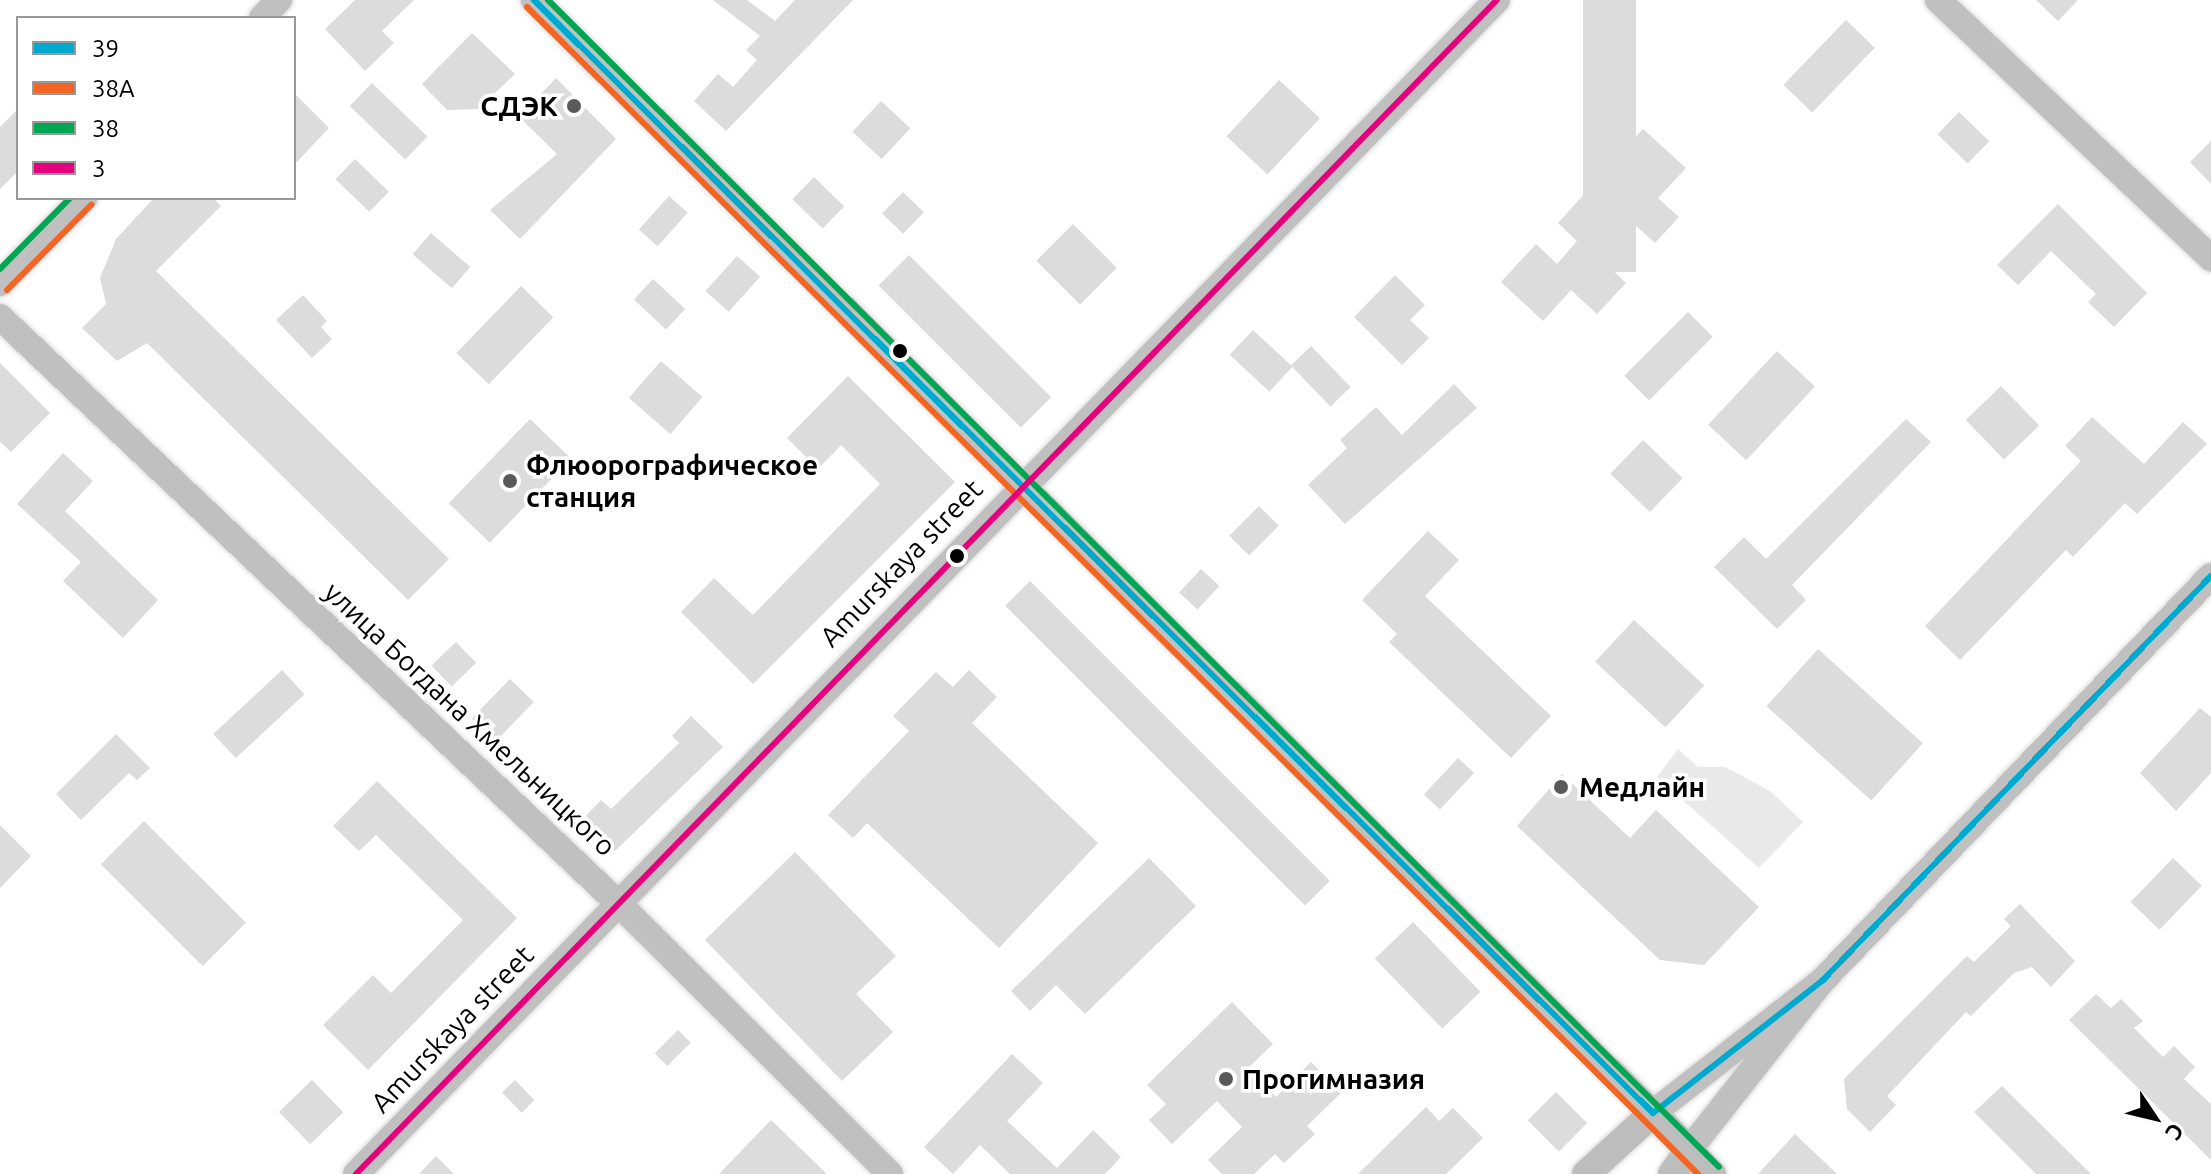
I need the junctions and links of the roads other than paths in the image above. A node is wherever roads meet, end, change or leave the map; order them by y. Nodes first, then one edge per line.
1 (279, 0) edge
2 (534, 0) edge
3 (1497, 0) edge
4 (1938, 0) edge
5 (264, 16) edge
6 (82, 200) edge
7 (2211, 258) edge
8 (0, 283) edge
9 (0, 317) edge
10 (1020, 485) junction
11 (2211, 576) edge
12 (618, 903) junction
13 (1823, 980) junction
14 (1653, 1113) junction
15 (1689, 1150) junction
16 (356, 1174) edge
17 (890, 1174) edge
18 (1586, 1174) edge
19 (1672, 1174) edge
20 (1712, 1174) edge

1 - 5 street
2 - 10 street
3 - 10 street, Amurskaya street
4 - 7 street
6 - 8 street
9 - 12 street, улица Богдана Хмельницкого
10 - 12 street, Amurskaya street
10 - 14 street
11 - 13 street
12 - 16 street, Amurskaya street
12 - 17 street, улица Богдана Хмельницкого
13 - 14 street
13 - 15 street
14 - 15 main road
14 - 18 main road
15 - 19 main road
15 - 20 main road

